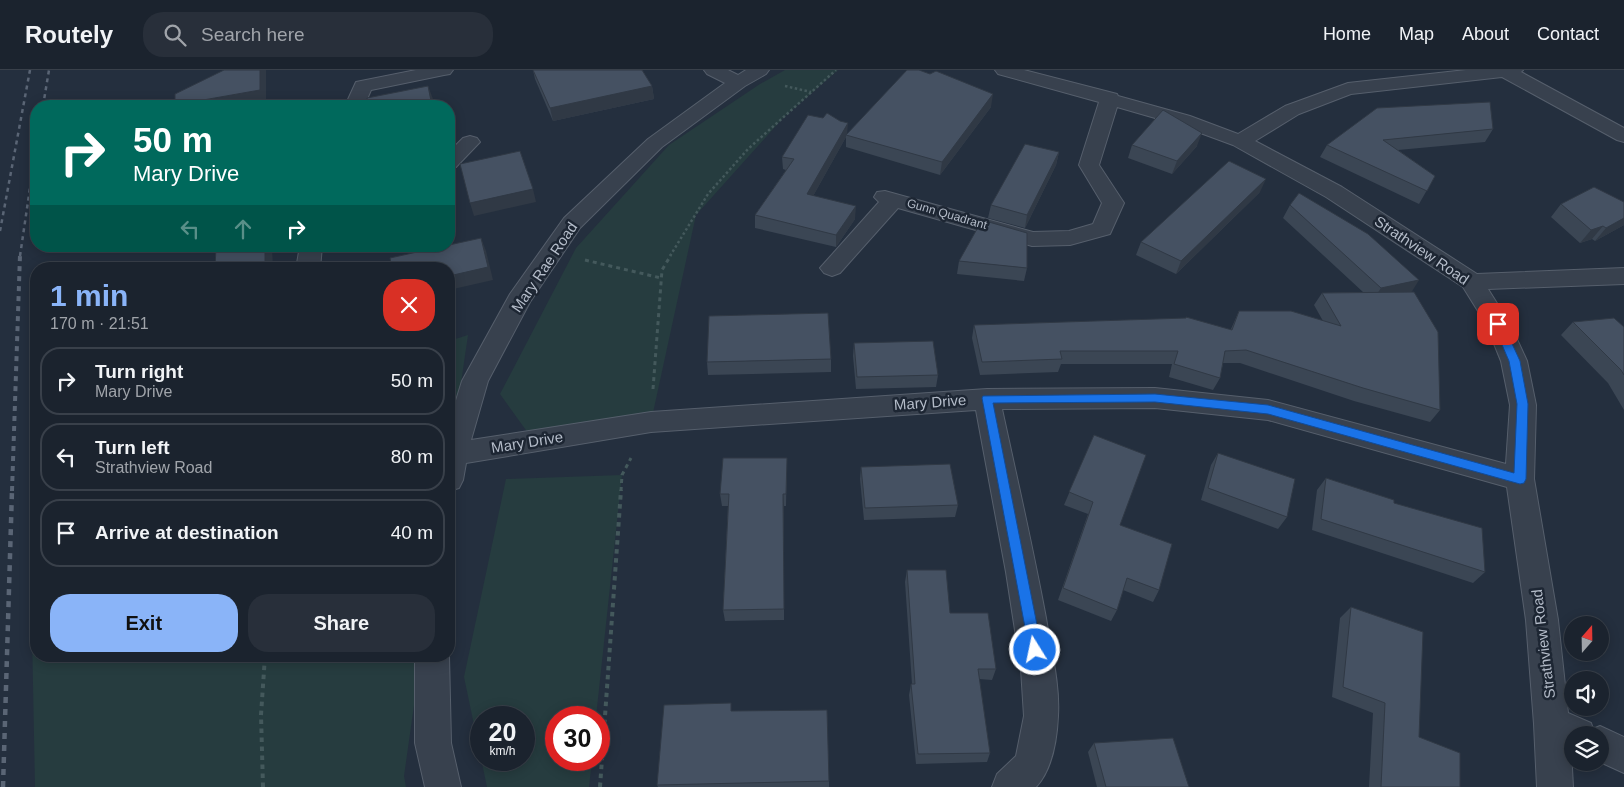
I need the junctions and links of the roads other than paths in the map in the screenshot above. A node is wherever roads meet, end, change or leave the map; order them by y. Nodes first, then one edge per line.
1 (444, 70) edge
2 (713, 70) edge
3 (760, 70) edge
4 (1004, 70) edge
5 (1510, 71) edge
6 (738, 82) junction
7 (1110, 98) junction
8 (357, 100) edge
9 (1624, 136) edge
10 (1240, 141) junction
11 (470, 142) dead end
12 (455, 157) edge
13 (832, 268) dead end
14 (1624, 276) edge
15 (1472, 282) junction
16 (987, 398) junction
17 (455, 447) edge
18 (455, 454) edge
19 (1520, 479) junction
20 (432, 662) edge
21 (1564, 726) edge
22 (1564, 735) edge
23 (1609, 748) edge
24 (1624, 755) edge
25 (443, 787) edge
26 (1010, 787) edge
27 (1555, 787) edge

1 - 8 street
2 - 6 street
3 - 6 street, Mary Rae Road
4 - 7 street, Strathview Road
5 - 9 street
5 - 10 street
6 - 17 street, Mary Rae Road
7 - 10 street, Strathview Road
7 - 13 street, Gunn Quadrant
10 - 15 street, Strathview Road
11 - 12 street
14 - 15 street
15 - 19 street, Strathview Road
16 - 18 street, Mary Drive
16 - 19 street, Mary Drive
16 - 26 street
19 - 21 street, Strathview Road
20 - 25 street
22 - 27 street, Strathview Road
23 - 24 street

